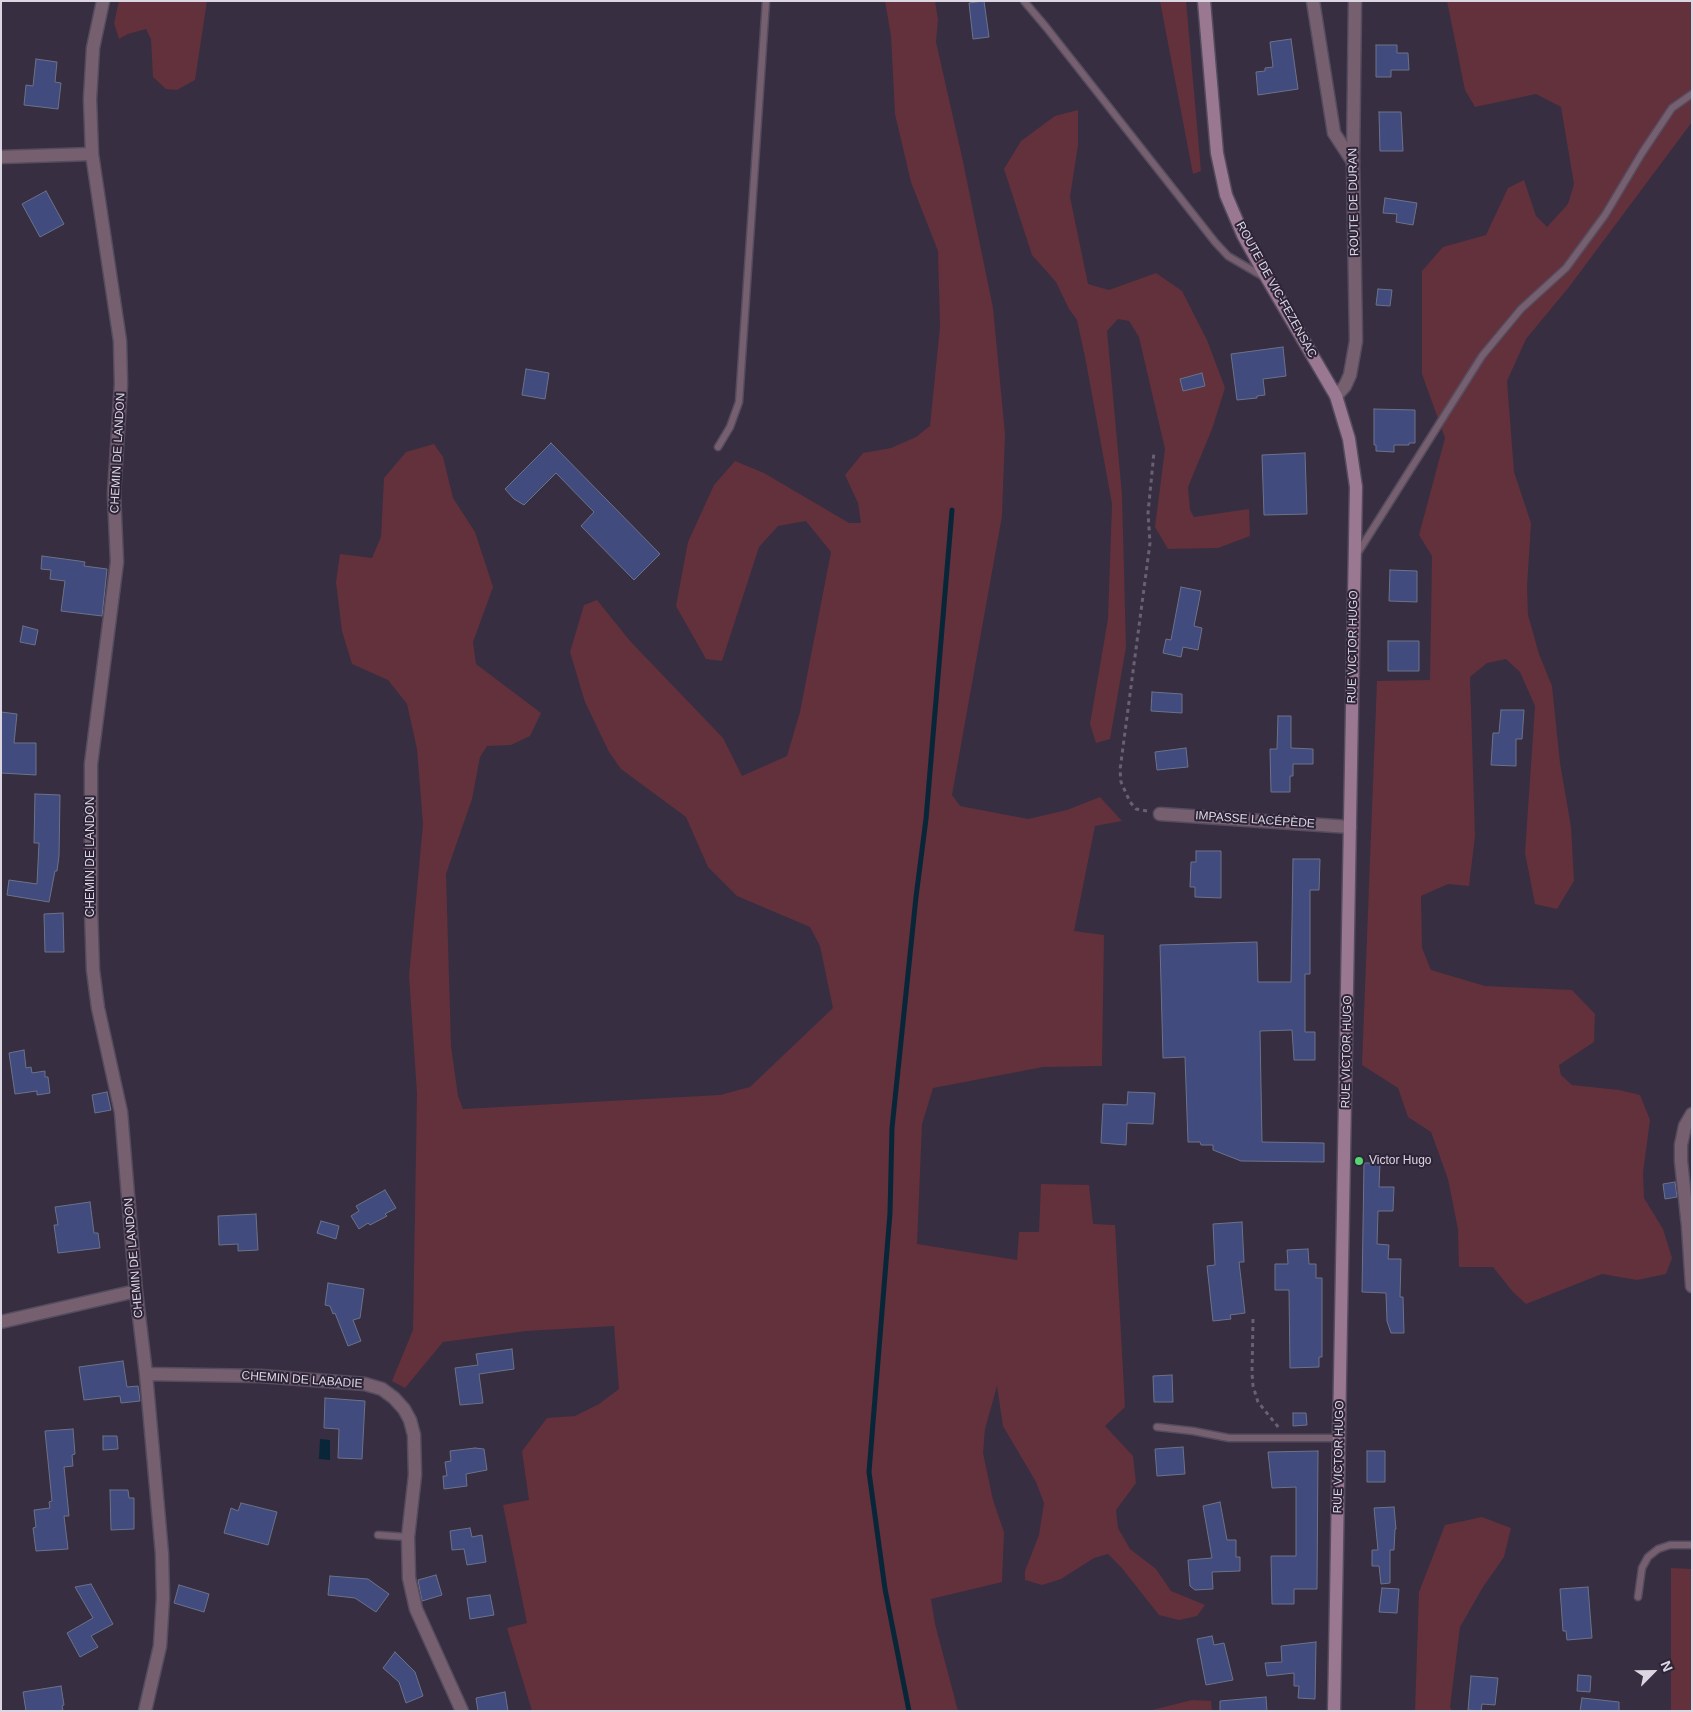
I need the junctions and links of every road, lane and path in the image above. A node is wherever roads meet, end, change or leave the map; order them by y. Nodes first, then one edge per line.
1 (103, 1) edge
2 (766, 1) edge
3 (1024, 1) edge
4 (1204, 1) edge
5 (1313, 1) edge
6 (1355, 1) edge
7 (1692, 94) edge
8 (92, 154) junction
9 (1, 157) edge
10 (1353, 162) junction
11 (1267, 278) junction
12 (1336, 396) junction
13 (718, 447) dead end
14 (1154, 452) dead end
15 (1354, 559) junction
16 (1160, 814) joint
17 (1350, 827) junction
18 (1692, 1114) edge
19 (1692, 1286) edge
20 (136, 1291) junction
21 (1253, 1319) dead end
22 (1, 1322) edge
23 (146, 1374) junction
24 (1157, 1427) dead end
25 (1287, 1438) junction
26 (1339, 1438) junction
27 (378, 1535) dead end
28 (408, 1537) junction
29 (1692, 1545) edge
30 (1638, 1598) dead end
31 (145, 1711) edge
32 (462, 1711) edge
33 (1334, 1711) edge

1 - 8 street, CHEMIN DE LANDON
2 - 13 lane
3 - 11 lane
4 - 11 main road, ROUTE DE VIC-FEZENSAC
5 - 10 street
6 - 10 street, ROUTE DE DURAN
7 - 15 lane
8 - 9 street
8 - 20 street, CHEMIN DE LANDON
10 - 12 street, ROUTE DE DURAN
11 - 12 main road, ROUTE DE VIC-FEZENSAC
12 - 15 main road, RUE VICTOR HUGO
14 - 16 path
15 - 17 main road, RUE VICTOR HUGO
16 - 17 street, IMPASSE LACÉPÈDE
17 - 26 main road, RUE VICTOR HUGO
18 - 19 street
20 - 22 street
20 - 23 street, CHEMIN DE LANDON
21 - 25 path
23 - 28 street, CHEMIN DE LABADIE
23 - 31 street, CHEMIN DE LANDON
24 - 25 lane
25 - 26 lane
26 - 33 main road, RUE VICTOR HUGO
27 - 28 lane
28 - 32 street, CHEMIN DE LABADIE
29 - 30 lane

